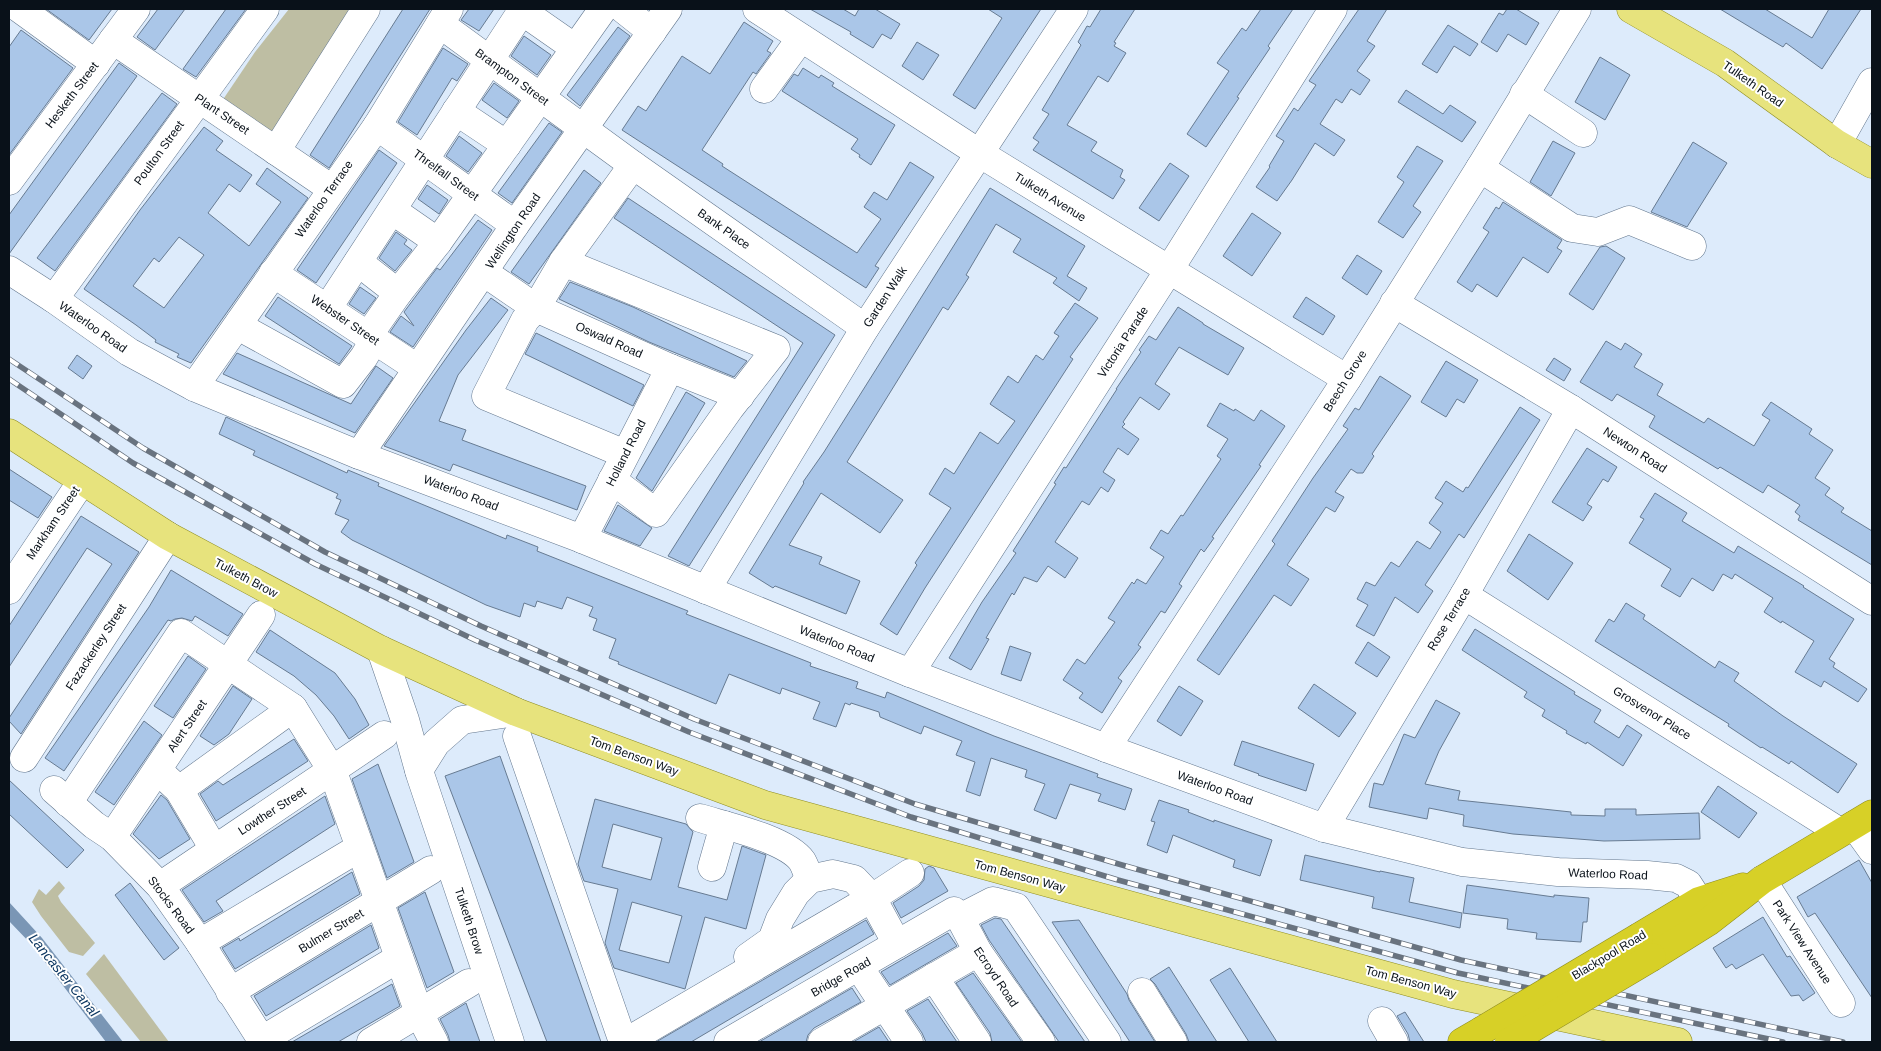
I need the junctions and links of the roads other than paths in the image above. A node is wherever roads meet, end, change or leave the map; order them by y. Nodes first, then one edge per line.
1 (18, 9) edge
2 (136, 9) edge
3 (266, 9) edge
4 (366, 9) edge
5 (603, 9) edge
6 (623, 9) edge
7 (668, 9) edge
8 (757, 9) edge
9 (1074, 9) edge
10 (1333, 9) edge
11 (1577, 9) edge
12 (1631, 9) edge
13 (522, 10) edge
14 (445, 16) edge
15 (9, 20) edge
16 (652, 32) junction
17 (801, 38) junction
18 (112, 40) junction
19 (575, 48) junction
20 (489, 60) junction
21 (96, 64) junction
22 (1872, 82) edge
23 (764, 90) dead end
24 (1524, 94) junction
25 (540, 97) junction
26 (199, 99) junction
27 (456, 111) junction
28 (377, 126) junction
29 (584, 129) junction
30 (1583, 133) dead end
31 (1837, 144) junction
32 (507, 145) junction
33 (276, 151) junction
34 (979, 153) junction
35 (425, 160) junction
36 (1872, 164) edge
37 (634, 165) junction
38 (1480, 168) junction
39 (9, 181) edge
40 (332, 189) junction
41 (472, 194) junction
42 (392, 210) junction
43 (515, 225) junction
44 (438, 242) junction
45 (1692, 246) dead end
46 (358, 262) junction
47 (563, 262) junction
48 (9, 270) edge
49 (1169, 270) junction
50 (484, 272) junction
51 (273, 273) junction
52 (398, 293) junction
53 (54, 299) junction
54 (1394, 304) junction
55 (536, 308) junction
56 (327, 309) junction
57 (240, 322) junction
58 (865, 328) junction
59 (371, 338) junction
60 (417, 368) junction
61 (670, 368) junction
62 (1347, 379) junction
63 (194, 387) junction
64 (740, 396) junction
65 (1571, 409) junction
66 (9, 433) edge
67 (625, 454) junction
68 (359, 455) junction
69 (612, 480) junction
70 (82, 481) junction
71 (168, 536) junction
72 (582, 539) junction
73 (9, 590) edge
74 (706, 590) junction
75 (1464, 594) junction
76 (1872, 601) edge
77 (261, 615) dead end
78 (381, 650) junction
79 (228, 663) junction
80 (910, 673) junction
81 (293, 708) junction
82 (516, 724) junction
83 (384, 736) dead end
84 (1106, 748) junction
85 (16, 752) edge
86 (158, 770) junction
87 (419, 770) junction
88 (332, 772) junction
89 (55, 790) junction
90 (179, 790) junction
91 (1855, 824) edge
92 (1324, 828) junction
93 (112, 837) junction
94 (359, 848) junction
95 (214, 849) junction
96 (1872, 850) edge
97 (712, 867) dead end
98 (430, 870) dead end
99 (910, 873) dead end
100 (810, 879) junction
101 (1762, 880) junction
102 (160, 886) junction
103 (872, 898) junction
104 (1699, 901) junction
105 (378, 903) junction
106 (957, 914) junction
107 (200, 943) junction
108 (897, 944) junction
109 (1645, 947) junction
110 (978, 952) junction
111 (399, 958) junction
112 (859, 967) junction
113 (934, 977) junction
114 (469, 983) dead end
115 (701, 986) dead end
116 (230, 992) junction
117 (1142, 992) dead end
118 (1841, 1003) dead end
119 (885, 1006) junction
120 (419, 1013) junction
121 (1471, 1037) edge
122 (836, 1039) edge
123 (262, 1041) edge
124 (370, 1042) edge
125 (434, 1042) edge
126 (510, 1042) edge
127 (624, 1042) edge
128 (728, 1042) edge
129 (909, 1042) edge
130 (977, 1042) edge
131 (1041, 1042) edge
132 (1107, 1042) edge
133 (1173, 1042) edge
134 (1509, 1042) edge
135 (1678, 1042) edge

1 - 15 street
1 - 21 street
2 - 18 street, Hesketh Street
3 - 26 street, Poulton Street
4 - 33 street
5 - 19 street
6 - 16 street
7 - 16 street, Wellington Road
8 - 17 street, Tulketh Avenue
9 - 34 street, Garden Walk
10 - 49 street, Victoria Parade
11 - 24 street, Beech Grove
12 - 31 main road, Tulketh Road
13 - 19 street
13 - 20 street
14 - 20 street, Brampton Street
14 - 28 street, Waterloo Terrace
16 - 29 street, Wellington Road
17 - 23 street
17 - 34 street, Tulketh Avenue
18 - 21 street, Hesketh Street
18 - 26 street, Plant Street
19 - 25 street
20 - 25 street, Brampton Street
20 - 27 street
21 - 39 street, Hesketh Street
22 - 31 street
24 - 30 street
24 - 38 street, Beech Grove
25 - 29 street, Brampton Street
25 - 32 street
26 - 33 street, Plant Street
26 - 53 street, Poulton Street
27 - 32 street
27 - 35 street
28 - 35 street, Threlfall Street
28 - 40 street, Waterloo Terrace
29 - 37 street, Bank Place
29 - 43 street, Wellington Road
31 - 36 main road, Tulketh Road
32 - 41 street
33 - 40 street, Plant Street
34 - 49 street, Tulketh Avenue
34 - 58 street, Garden Walk
35 - 41 street, Threlfall Street
35 - 42 street
37 - 47 street
37 - 58 street, Bank Place
38 - 45 street
38 - 54 street, Beech Grove
40 - 51 street, Waterloo Terrace
41 - 43 street, Threlfall Street
41 - 44 street
42 - 44 street
42 - 46 street
43 - 50 street, Wellington Road
44 - 52 street
46 - 52 street
46 - 56 street
47 - 55 street
47 - 64 street
48 - 53 street, Waterloo Road
49 - 62 street, Tulketh Avenue
49 - 80 street, Victoria Parade
50 - 55 street, Oswald Road
50 - 60 street, Wellington Road
51 - 56 street, Webster Street
51 - 57 street, Waterloo Terrace
52 - 59 street
53 - 63 street, Waterloo Road
54 - 62 street, Beech Grove
54 - 65 street, Newton Road
55 - 61 street, Oswald Road
55 - 67 street
56 - 59 street, Webster Street
57 - 59 street
57 - 63 street, Waterloo Terrace
58 - 74 street, Garden Walk
59 - 60 street, Webster Street
60 - 68 street, Wellington Road
61 - 64 street, Oswald Road
61 - 67 street, Holland Road
62 - 84 street, Beech Grove
63 - 68 street, Waterloo Road
64 - 69 street
65 - 75 street, Rose Terrace
65 - 76 street, Newton Road
66 - 70 main road, Tulketh Brow
67 - 69 street, Holland Road
68 - 72 street, Waterloo Road
69 - 72 street, Holland Road
70 - 71 main road, Tulketh Brow
70 - 73 street, Markham Street
71 - 78 main road, Tulketh Brow
71 - 85 street, Fazackerley Street
72 - 74 street, Waterloo Road
74 - 80 street, Waterloo Road
75 - 91 street, Grosvenor Place
75 - 92 street, Rose Terrace
77 - 79 street, Alert Street
78 - 82 main road, Tom Benson Way
78 - 87 street, Tulketh Brow
79 - 81 street
79 - 86 street, Alert Street
79 - 89 street
80 - 84 street, Waterloo Road
81 - 88 street
81 - 90 street
82 - 87 street
82 - 127 street
82 - 135 main road, Tom Benson Way
83 - 88 street, Lowther Street
84 - 92 street, Waterloo Road
85 - 89 street, Stocks Road
86 - 90 street
86 - 93 street, Alert Street
87 - 126 street, Tulketh Brow
88 - 94 street
88 - 95 street, Lowther Street
89 - 93 street, Stocks Road
90 - 95 street
91 - 96 street
91 - 101 highway, Blackpool Road
92 - 104 street, Waterloo Road
93 - 102 street, Stocks Road
94 - 105 street
94 - 107 street
95 - 102 street, Lowther Street
97 - 100 street
98 - 105 street, Bulmer Street
99 - 103 street
100 - 103 street
100 - 115 street
101 - 104 highway, Blackpool Road
101 - 109 highway, Blackpool Road
101 - 118 street, Park View Avenue
102 - 107 street, Stocks Road
103 - 108 street
103 - 127 street
104 - 109 highway, Blackpool Road
105 - 111 street
105 - 116 street, Bulmer Street
106 - 108 street, Bridge Road
106 - 110 street, Ecroyd Road
106 - 132 street, Bridge Road
107 - 116 street, Stocks Road
108 - 112 street, Bridge Road
109 - 121 highway, Blackpool Road, bridge
109 - 134 highway, Blackpool Road, bridge
110 - 113 street
110 - 131 street, Ecroyd Road
111 - 120 street
111 - 123 street
112 - 119 street
112 - 128 street, Bridge Road
113 - 119 street
113 - 130 street
114 - 120 street
116 - 123 street, Stocks Road
117 - 133 street
119 - 122 street
119 - 129 street
120 - 124 street
120 - 125 street

